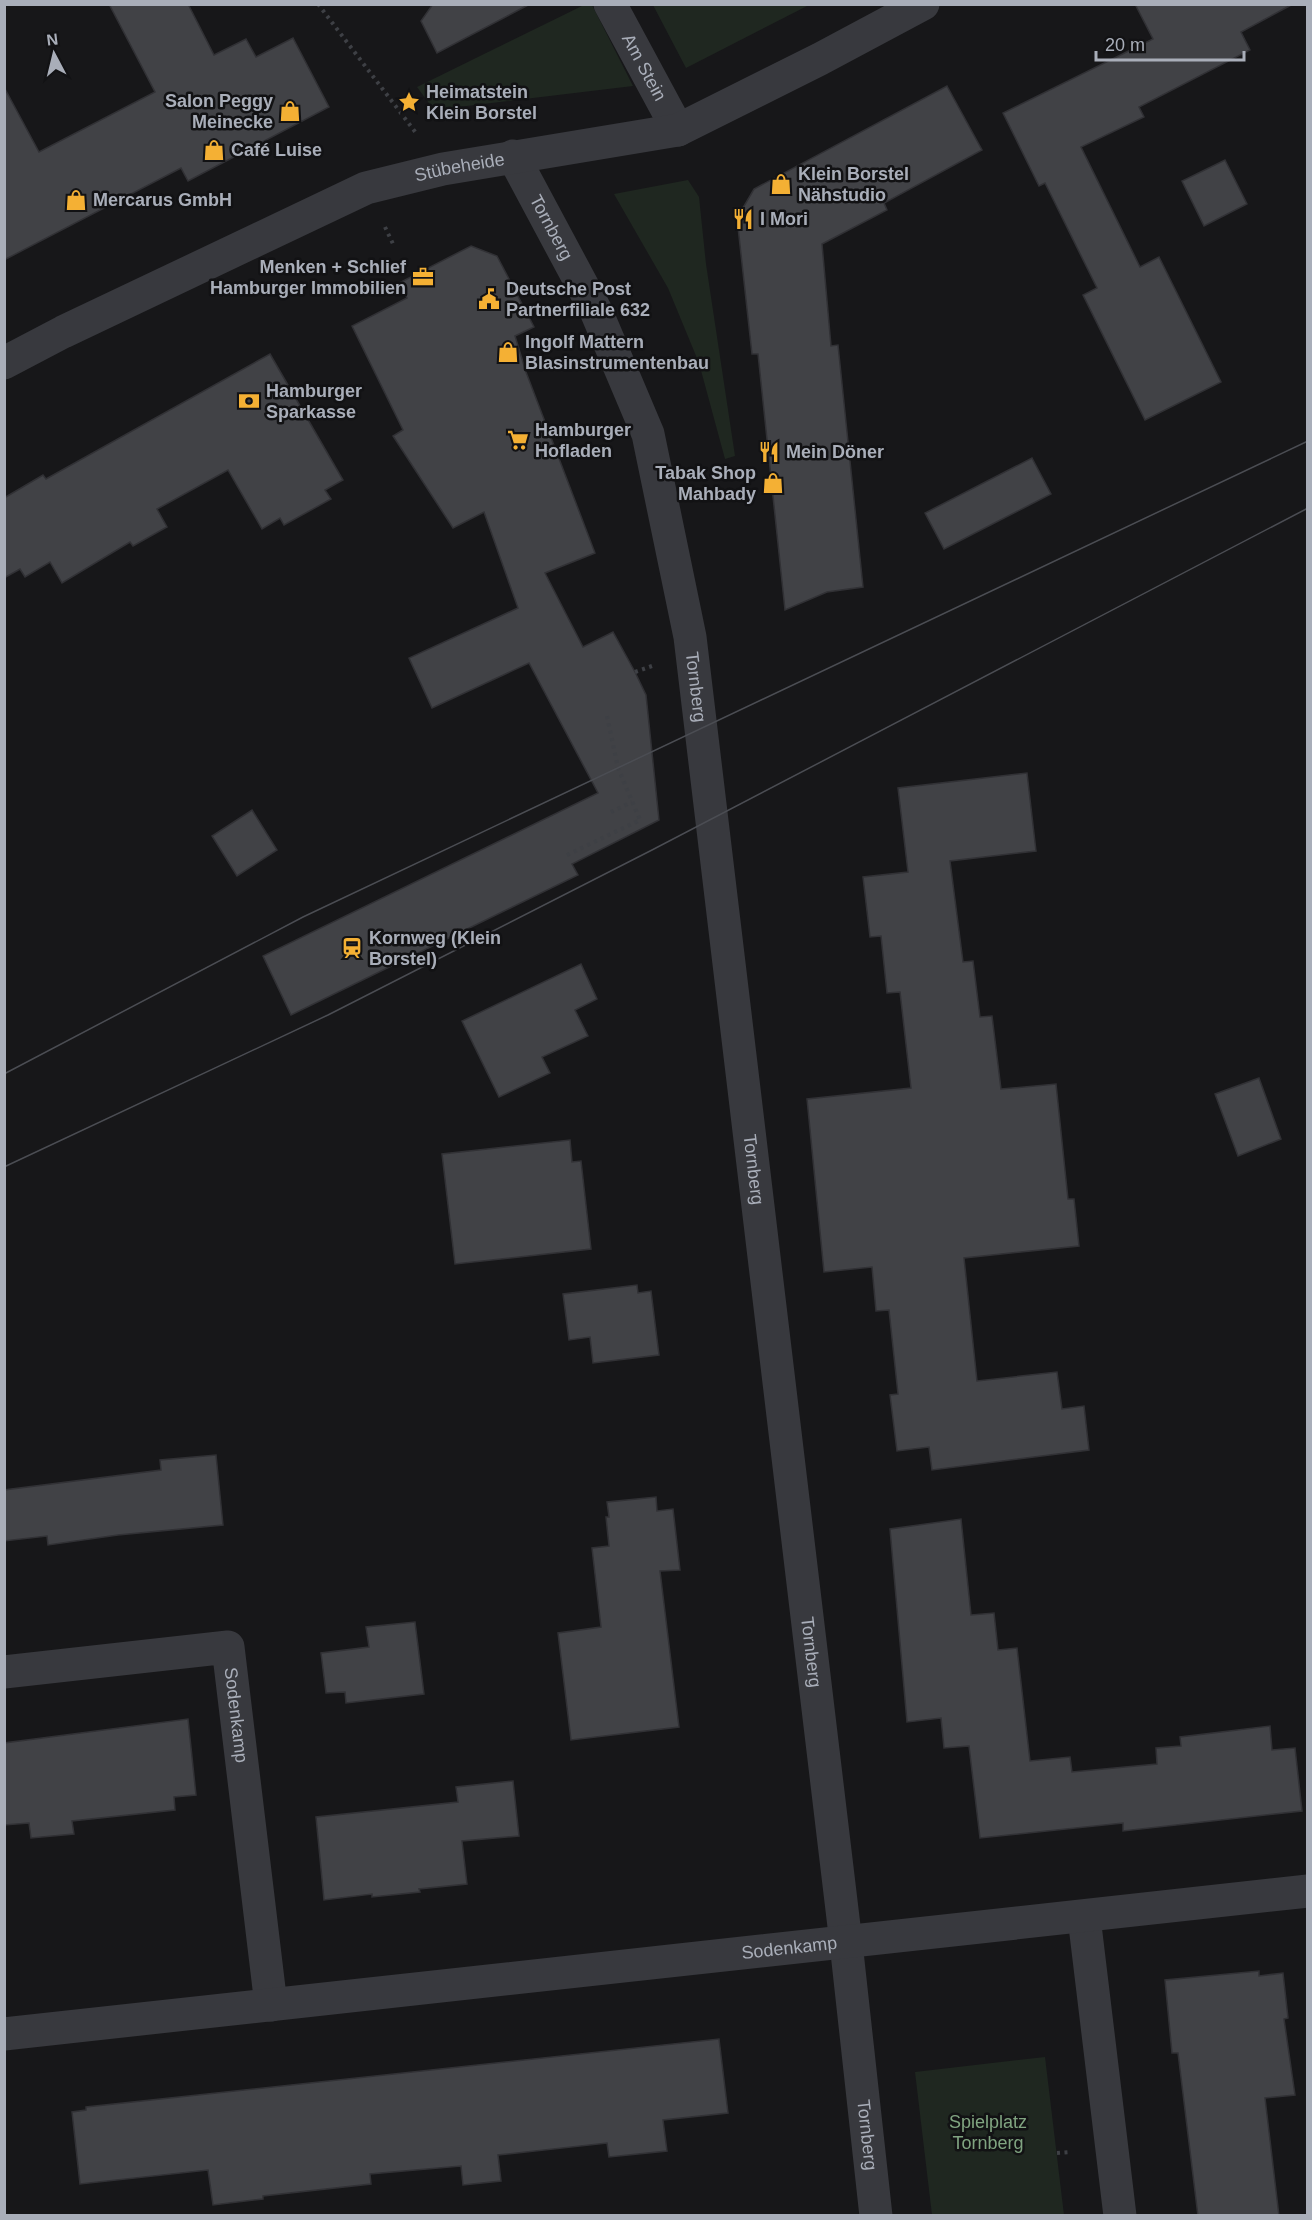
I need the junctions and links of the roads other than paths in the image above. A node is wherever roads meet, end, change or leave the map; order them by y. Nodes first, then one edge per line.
1 (610, 4) edge
2 (923, 4) edge
3 (678, 130) junction
4 (513, 156) junction
5 (4, 363) edge
6 (4, 1672) edge
7 (1308, 1891) edge
8 (1084, 1917) junction
9 (846, 1944) junction
10 (271, 2005) junction
11 (4, 2034) edge
12 (876, 2216) edge
13 (1120, 2216) edge

1 - 3 street, Am Stein
2 - 3 street, Stübeheide
3 - 4 street, Stübeheide
4 - 5 street, Stübeheide
4 - 9 street, Tornberg
6 - 10 street, Sodenkamp
7 - 8 street, Sodenkamp
8 - 9 street, Sodenkamp
8 - 13 street
9 - 10 street, Sodenkamp
9 - 12 street, Tornberg
10 - 11 street, Sodenkamp

